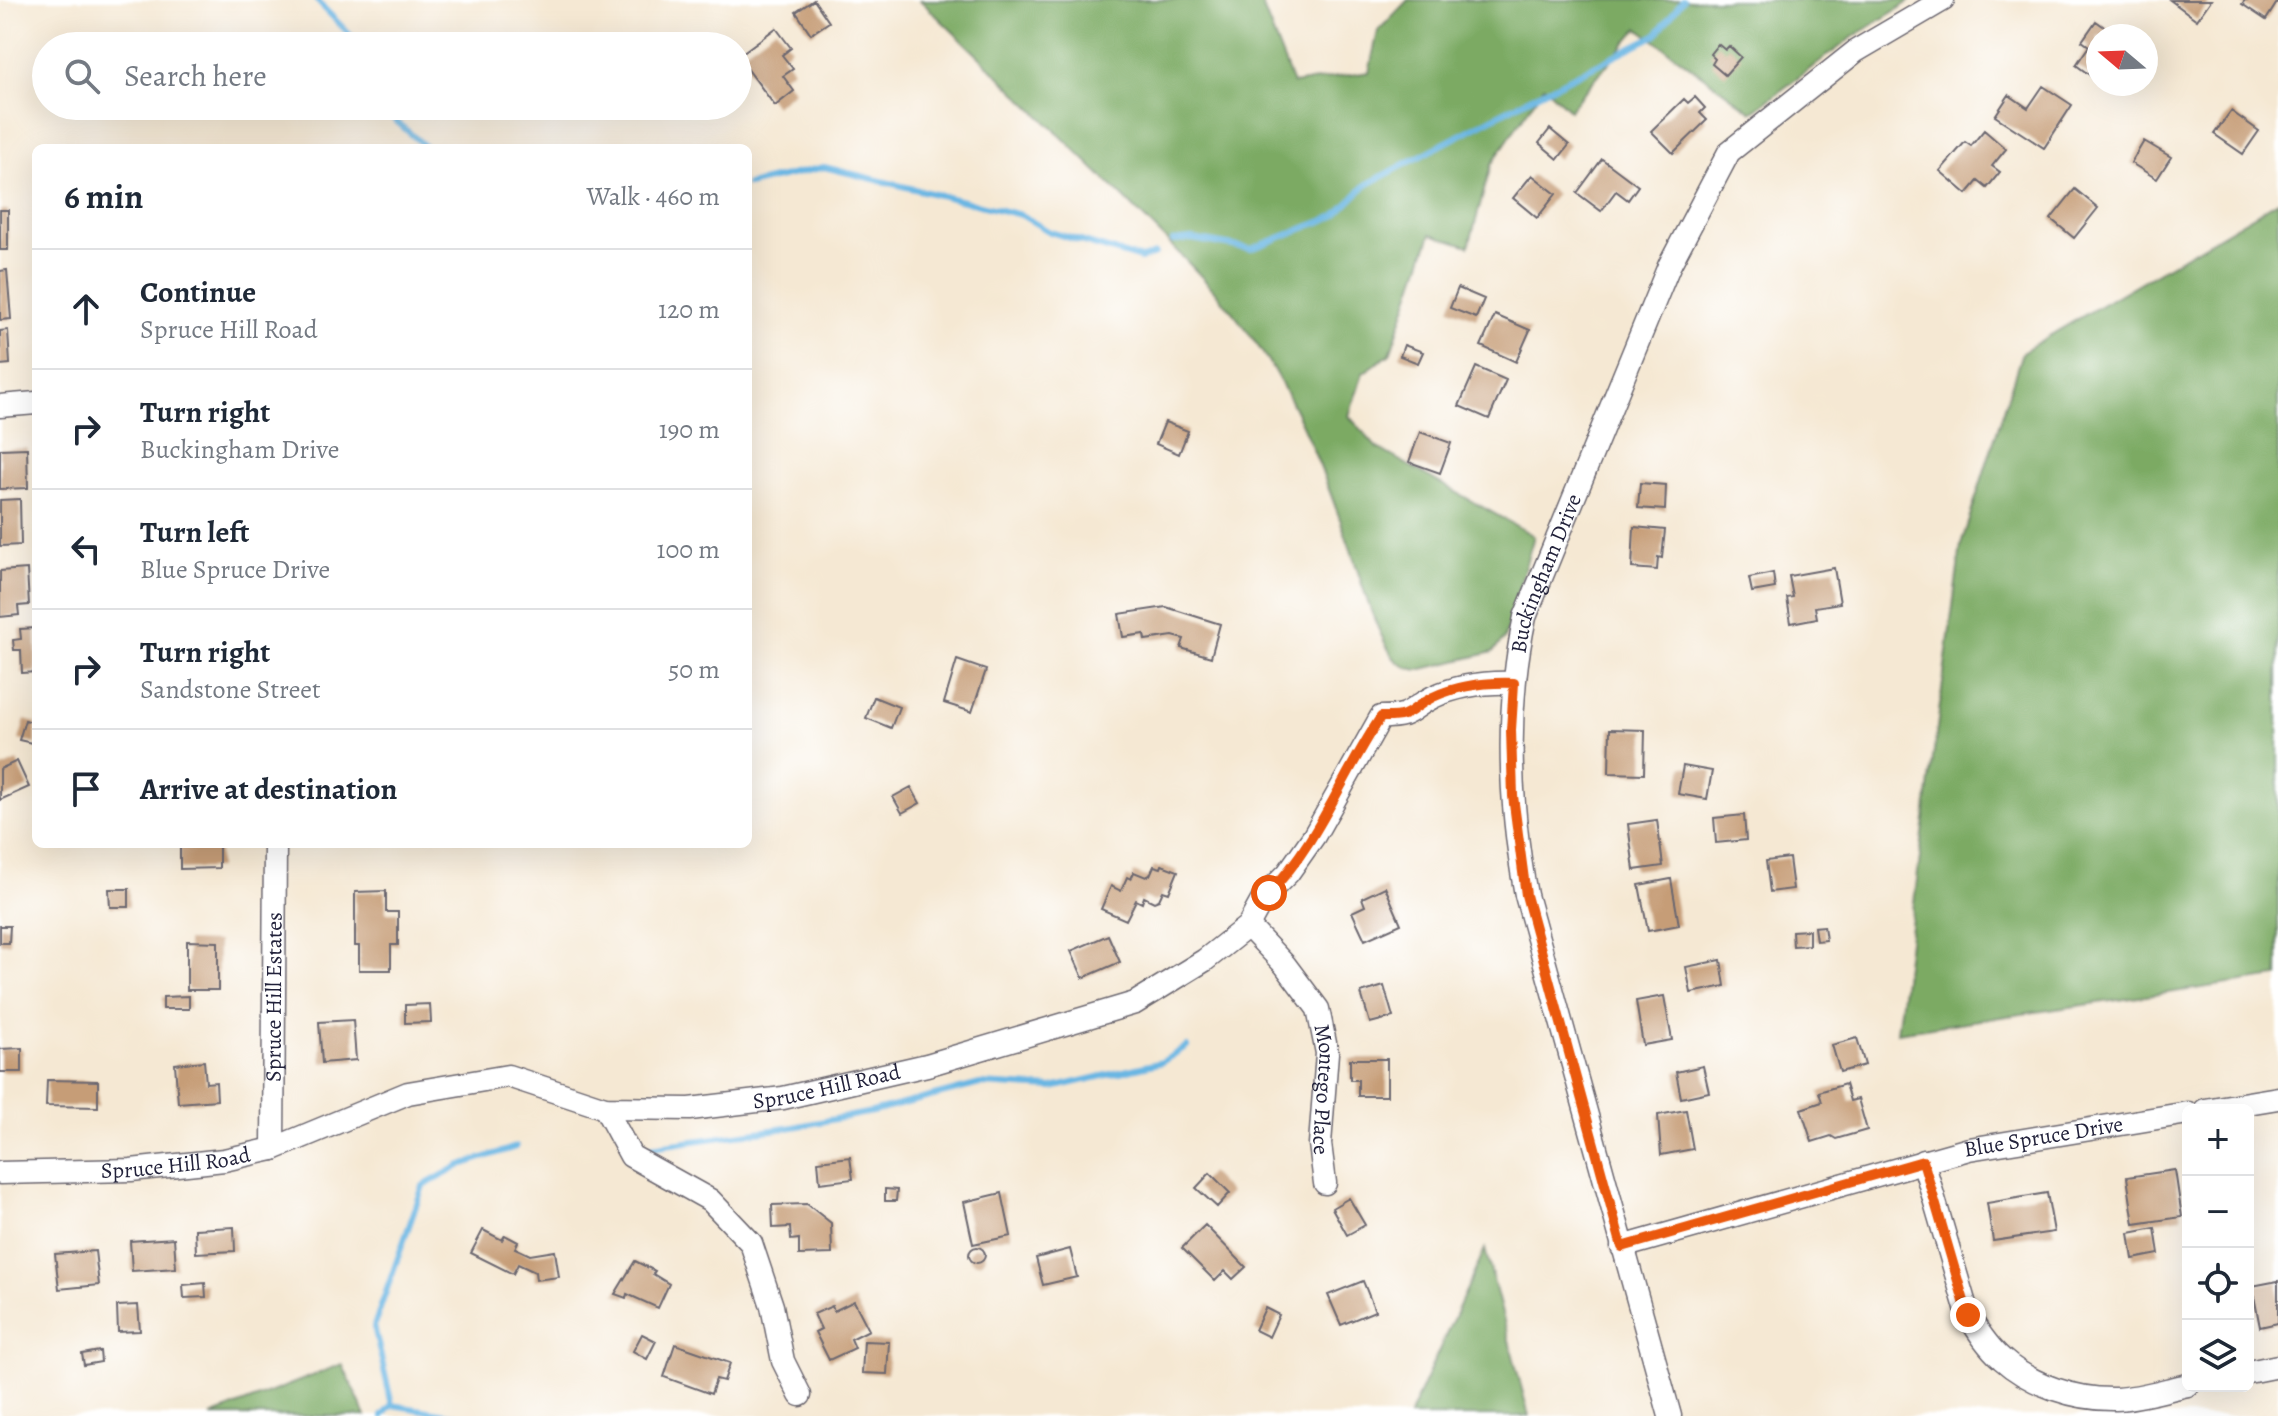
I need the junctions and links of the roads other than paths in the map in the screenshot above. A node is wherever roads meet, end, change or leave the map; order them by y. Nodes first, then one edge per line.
1 (1943, 0) edge
2 (32, 403) edge
3 (0, 406) edge
4 (1514, 683) junction
5 (275, 848) edge
6 (1248, 926) junction
7 (2278, 1098) edge
8 (2242, 1104) edge
9 (605, 1108) junction
10 (2182, 1114) edge
11 (273, 1149) junction
12 (1923, 1161) junction
13 (0, 1173) edge
14 (1325, 1183) dead end
15 (1622, 1247) junction
16 (2278, 1366) edge
17 (2254, 1371) edge
18 (2182, 1386) edge
19 (800, 1395) dead end
20 (1670, 1416) edge

1 - 4 street, Buckingham Drive
2 - 3 street
4 - 6 street, Spruce Hill Road
4 - 15 street, Buckingham Drive
5 - 11 street, Spruce Hill Estates
6 - 9 street, Spruce Hill Road
6 - 14 street, Montego Place
7 - 8 street
9 - 11 street, Spruce Hill Road
9 - 19 street
10 - 12 street, Blue Spruce Drive
11 - 13 street, Spruce Hill Road
12 - 15 street, Blue Spruce Drive
12 - 18 street
15 - 20 street, Buckingham Drive
16 - 17 street

